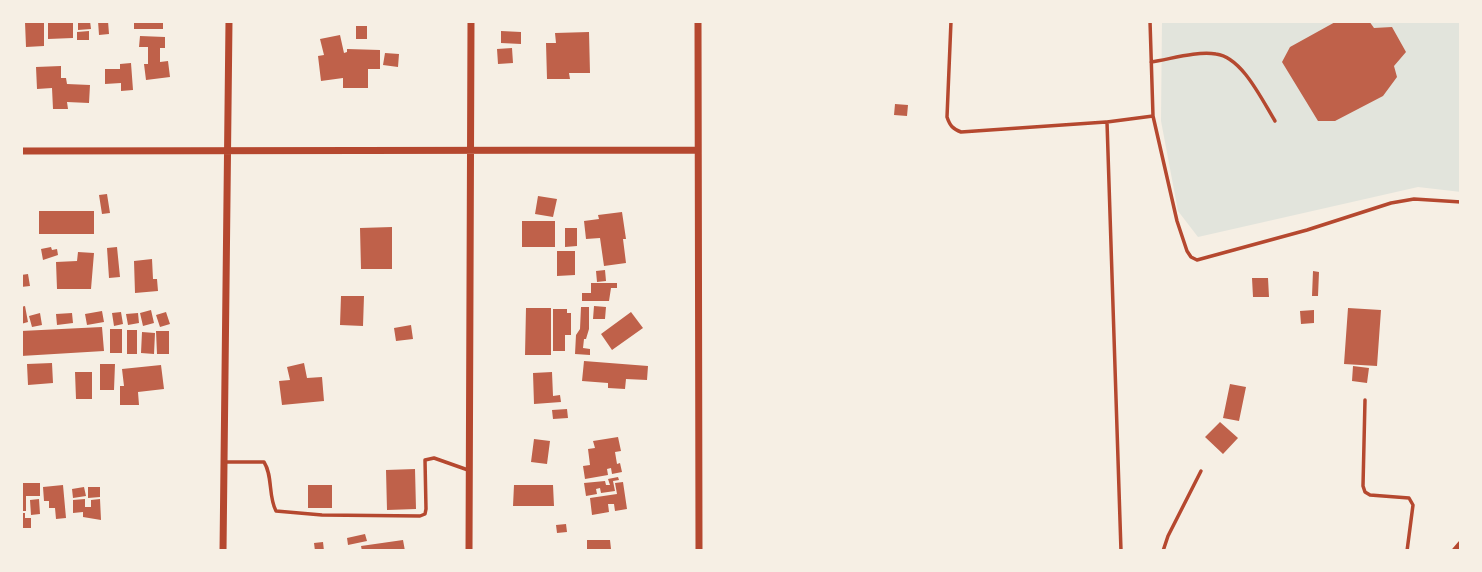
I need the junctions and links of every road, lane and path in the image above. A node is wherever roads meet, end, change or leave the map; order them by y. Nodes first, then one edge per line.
1 (229, 21) edge
2 (471, 21) edge
3 (698, 21) edge
4 (951, 21) edge
5 (1150, 21) edge
6 (1151, 62) junction
7 (1153, 116) junction
8 (1275, 121) dead end
9 (1107, 122) junction
10 (228, 150) junction
11 (471, 150) junction
12 (698, 150) junction
13 (21, 151) edge
14 (1461, 202) edge
15 (1365, 400) dead end
16 (223, 462) junction
17 (470, 471) junction
18 (1201, 471) dead end
19 (1461, 544) edge
20 (223, 551) edge
21 (469, 551) edge
22 (699, 551) edge
23 (1121, 551) edge
24 (1163, 551) edge
25 (1407, 551) edge
26 (1455, 551) edge

1 - 10 street
2 - 11 street
3 - 12 street
4 - 9 lane
5 - 6 lane
6 - 7 lane
6 - 8 lane
7 - 9 lane
7 - 14 lane
9 - 23 lane
10 - 11 street
10 - 13 street
10 - 16 street
11 - 12 street
11 - 17 street
12 - 22 street
15 - 25 lane
16 - 17 lane
16 - 20 street
17 - 21 street
18 - 24 lane
19 - 26 street

